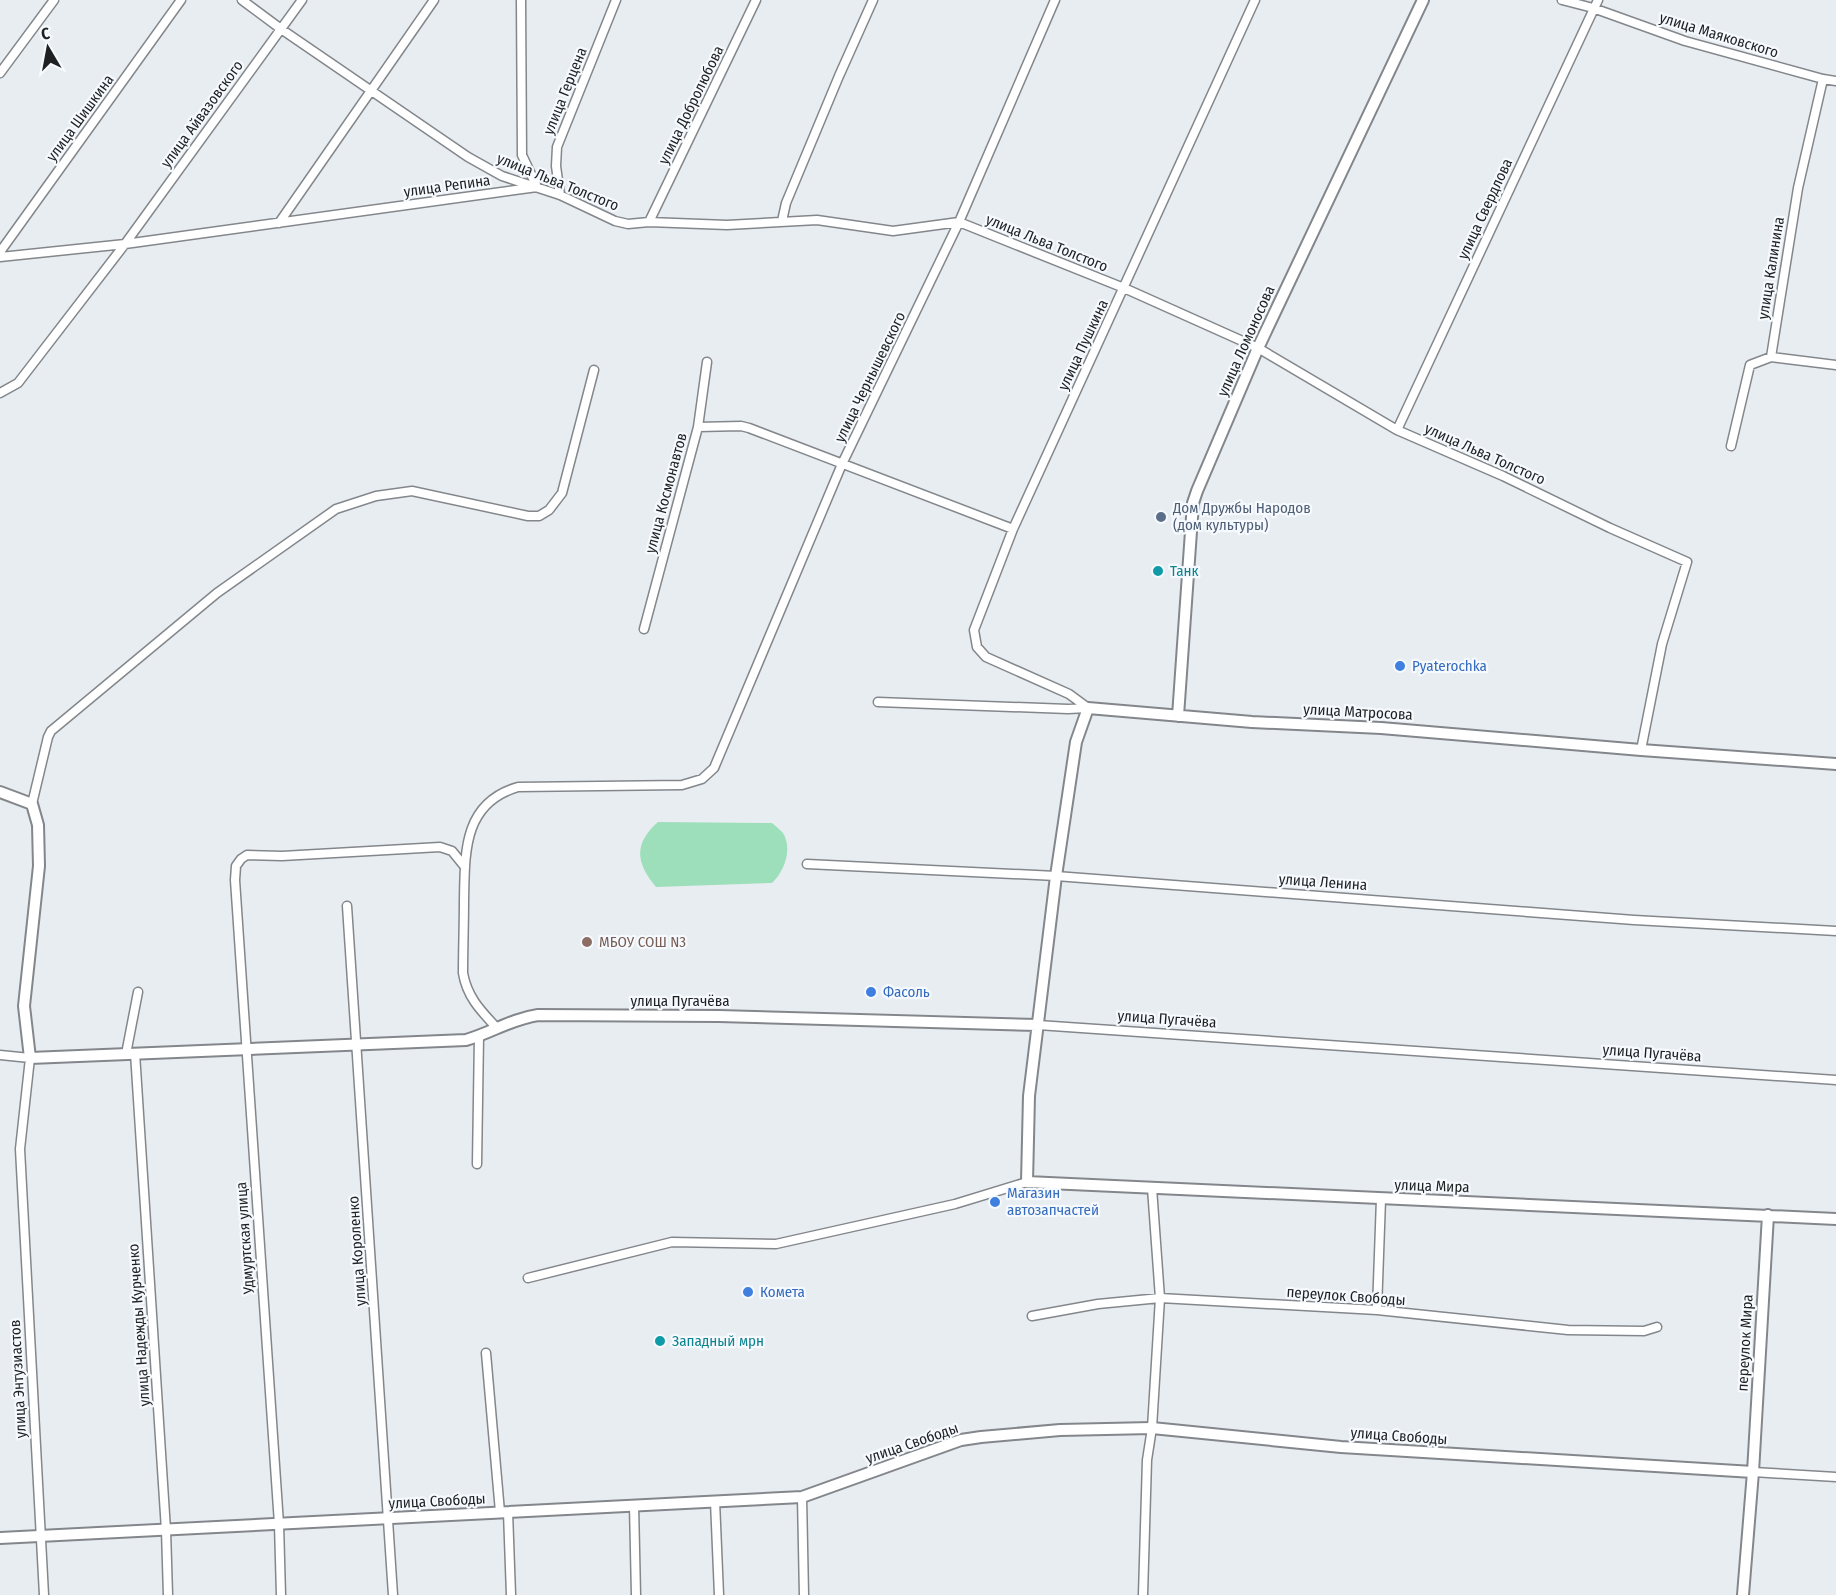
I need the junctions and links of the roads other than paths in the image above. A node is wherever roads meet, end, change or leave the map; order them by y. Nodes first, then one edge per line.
1 (54, 0) edge
2 (181, 0) edge
3 (242, 0) edge
4 (302, 0) edge
5 (434, 0) edge
6 (521, 0) edge
7 (616, 0) edge
8 (756, 0) edge
9 (873, 0) edge
10 (1055, 0) edge
11 (1255, 0) edge
12 (1423, 0) edge
13 (1562, 0) edge
14 (1595, 4) edge
15 (280, 29) junction
16 (0, 73) edge
17 (1823, 79) junction
18 (1836, 81) edge
19 (371, 90) junction
20 (537, 188) junction
21 (560, 195) junction
22 (782, 221) junction
23 (649, 222) junction
24 (959, 222) junction
25 (279, 223) junction
26 (125, 244) junction
27 (0, 252) edge
28 (0, 257) edge
29 (1124, 288) junction
30 (1258, 348) junction
31 (1771, 357) junction
32 (708, 362) dead end
33 (1836, 365) edge
34 (594, 370) dead end
35 (0, 393) edge
36 (698, 427) junction
37 (1397, 430) junction
38 (1731, 446) dead end
39 (842, 464) junction
40 (1013, 529) junction
41 (644, 629) dead end
42 (878, 702) dead end
43 (1088, 708) junction
44 (1178, 716) junction
45 (1641, 750) junction
46 (1836, 764) edge
47 (0, 792) edge
48 (32, 804) junction
49 (807, 864) dead end
50 (465, 867) junction
51 (1056, 876) junction
52 (347, 906) dead end
53 (1836, 931) edge
54 (138, 992) dead end
55 (1038, 1025) junction
56 (496, 1027) junction
57 (479, 1036) junction
58 (356, 1044) junction
59 (246, 1049) junction
60 (131, 1053) junction
61 (0, 1055) edge
62 (30, 1058) junction
63 (1836, 1080) edge
64 (477, 1164) dead end
65 (1027, 1182) junction
66 (1152, 1188) junction
67 (1381, 1199) junction
68 (1768, 1215) junction
69 (1836, 1219) edge
70 (528, 1278) dead end
71 (1160, 1298) junction
72 (1377, 1310) junction
73 (1032, 1316) dead end
74 (1658, 1327) dead end
75 (486, 1353) dead end
76 (1152, 1428) junction
77 (1753, 1472) junction
78 (1836, 1477) edge
79 (802, 1497) junction
80 (715, 1501) junction
81 (633, 1505) junction
82 (504, 1512) junction
83 (389, 1518) junction
84 (279, 1524) junction
85 (166, 1530) junction
86 (42, 1536) junction
87 (0, 1538) edge
88 (44, 1595) edge
89 (168, 1595) edge
90 (281, 1595) edge
91 (393, 1595) edge
92 (511, 1595) edge
93 (636, 1595) edge
94 (719, 1595) edge
95 (804, 1595) edge
96 (1143, 1595) edge
97 (1743, 1595) edge

1 - 16 street
2 - 27 street, улица Шишкина
3 - 15 street, улица Льва Толстого
4 - 15 street, улица Айвазовского
5 - 19 street
6 - 20 street
7 - 21 street, улица Герцена
8 - 23 street, улица Добролюбова
9 - 22 street
10 - 24 street, улица Чернышевского
11 - 29 street, улица Пушкина
12 - 30 street, улица Ломоносова
13 - 14 street, улица Маяковского
14 - 17 street, улица Маяковского
14 - 37 street, улица Свердлова
15 - 19 street, улица Льва Толстого
15 - 26 street, улица Айвазовского
17 - 18 street, улица Маяковского
17 - 31 street, улица Калинина
19 - 20 street, улица Льва Толстого
19 - 25 street
20 - 21 street, улица Льва Толстого
20 - 25 street, улица Репина
21 - 23 street, улица Льва Толстого
22 - 23 street, улица Льва Толстого
22 - 24 street, улица Льва Толстого
24 - 29 street, улица Льва Толстого
24 - 39 street, улица Чернышевского
25 - 26 street, улица Репина
26 - 28 street, улица Репина
26 - 35 street
29 - 30 street, улица Льва Толстого
29 - 40 street, улица Пушкина
30 - 37 street, улица Льва Толстого
30 - 44 street, улица Ломоносова
31 - 33 street
31 - 38 street
32 - 36 street, улица Космонавтов
34 - 48 street
36 - 39 street
36 - 41 street, улица Космонавтов
37 - 45 street, улица Льва Толстого
39 - 40 street
39 - 50 street, улица Чернышевского
40 - 43 street, улица Пушкина
42 - 43 street, улица Матросова
43 - 44 street, улица Матросова
43 - 51 street
44 - 45 street, улица Матросова
45 - 46 street, улица Матросова
47 - 48 street
48 - 62 street, улица Энтузиастов
49 - 51 street, улица Ленина
50 - 56 street
50 - 59 street, Удмуртская улица
51 - 53 street, улица Ленина
51 - 55 street
52 - 58 street, улица Короленко
54 - 60 street, улица Надежды Курченко
55 - 56 street, улица Пугачёва
55 - 63 street, улица Пугачёва
55 - 65 street
56 - 57 street, улица Пугачёва
57 - 58 street, улица Пугачёва
57 - 64 street
58 - 59 street, улица Пугачёва
58 - 83 street, улица Короленко
59 - 60 street, улица Пугачёва
59 - 84 street, Удмуртская улица
60 - 62 street, улица Пугачёва
60 - 85 street, улица Надежды Курченко
61 - 62 street
62 - 86 street, улица Энтузиастов
65 - 66 street, улица Мира
65 - 70 street
66 - 67 street, улица Мира
66 - 71 street
67 - 68 street, улица Мира
67 - 72 street
68 - 69 street, улица Мира
68 - 77 street, переулок Мира
71 - 72 street, переулок Свободы
71 - 73 street, переулок Свободы
71 - 76 street
72 - 74 street, переулок Свободы
75 - 82 street
76 - 77 street, улица Свободы
76 - 79 street, улица Свободы
76 - 96 street
77 - 78 street, улица Свободы
77 - 97 street, переулок Мира
79 - 80 street, улица Свободы
79 - 95 street
80 - 81 street, улица Свободы
80 - 94 street
81 - 82 street, улица Свободы
81 - 93 street
82 - 83 street, улица Свободы
82 - 92 street
83 - 84 street, улица Свободы
83 - 91 street, улица Короленко
84 - 85 street, улица Свободы
84 - 90 street, Удмуртская улица
85 - 86 street, улица Свободы
85 - 89 street, улица Надежды Курченко
86 - 87 street, улица Свободы
86 - 88 street, улица Энтузиастов

